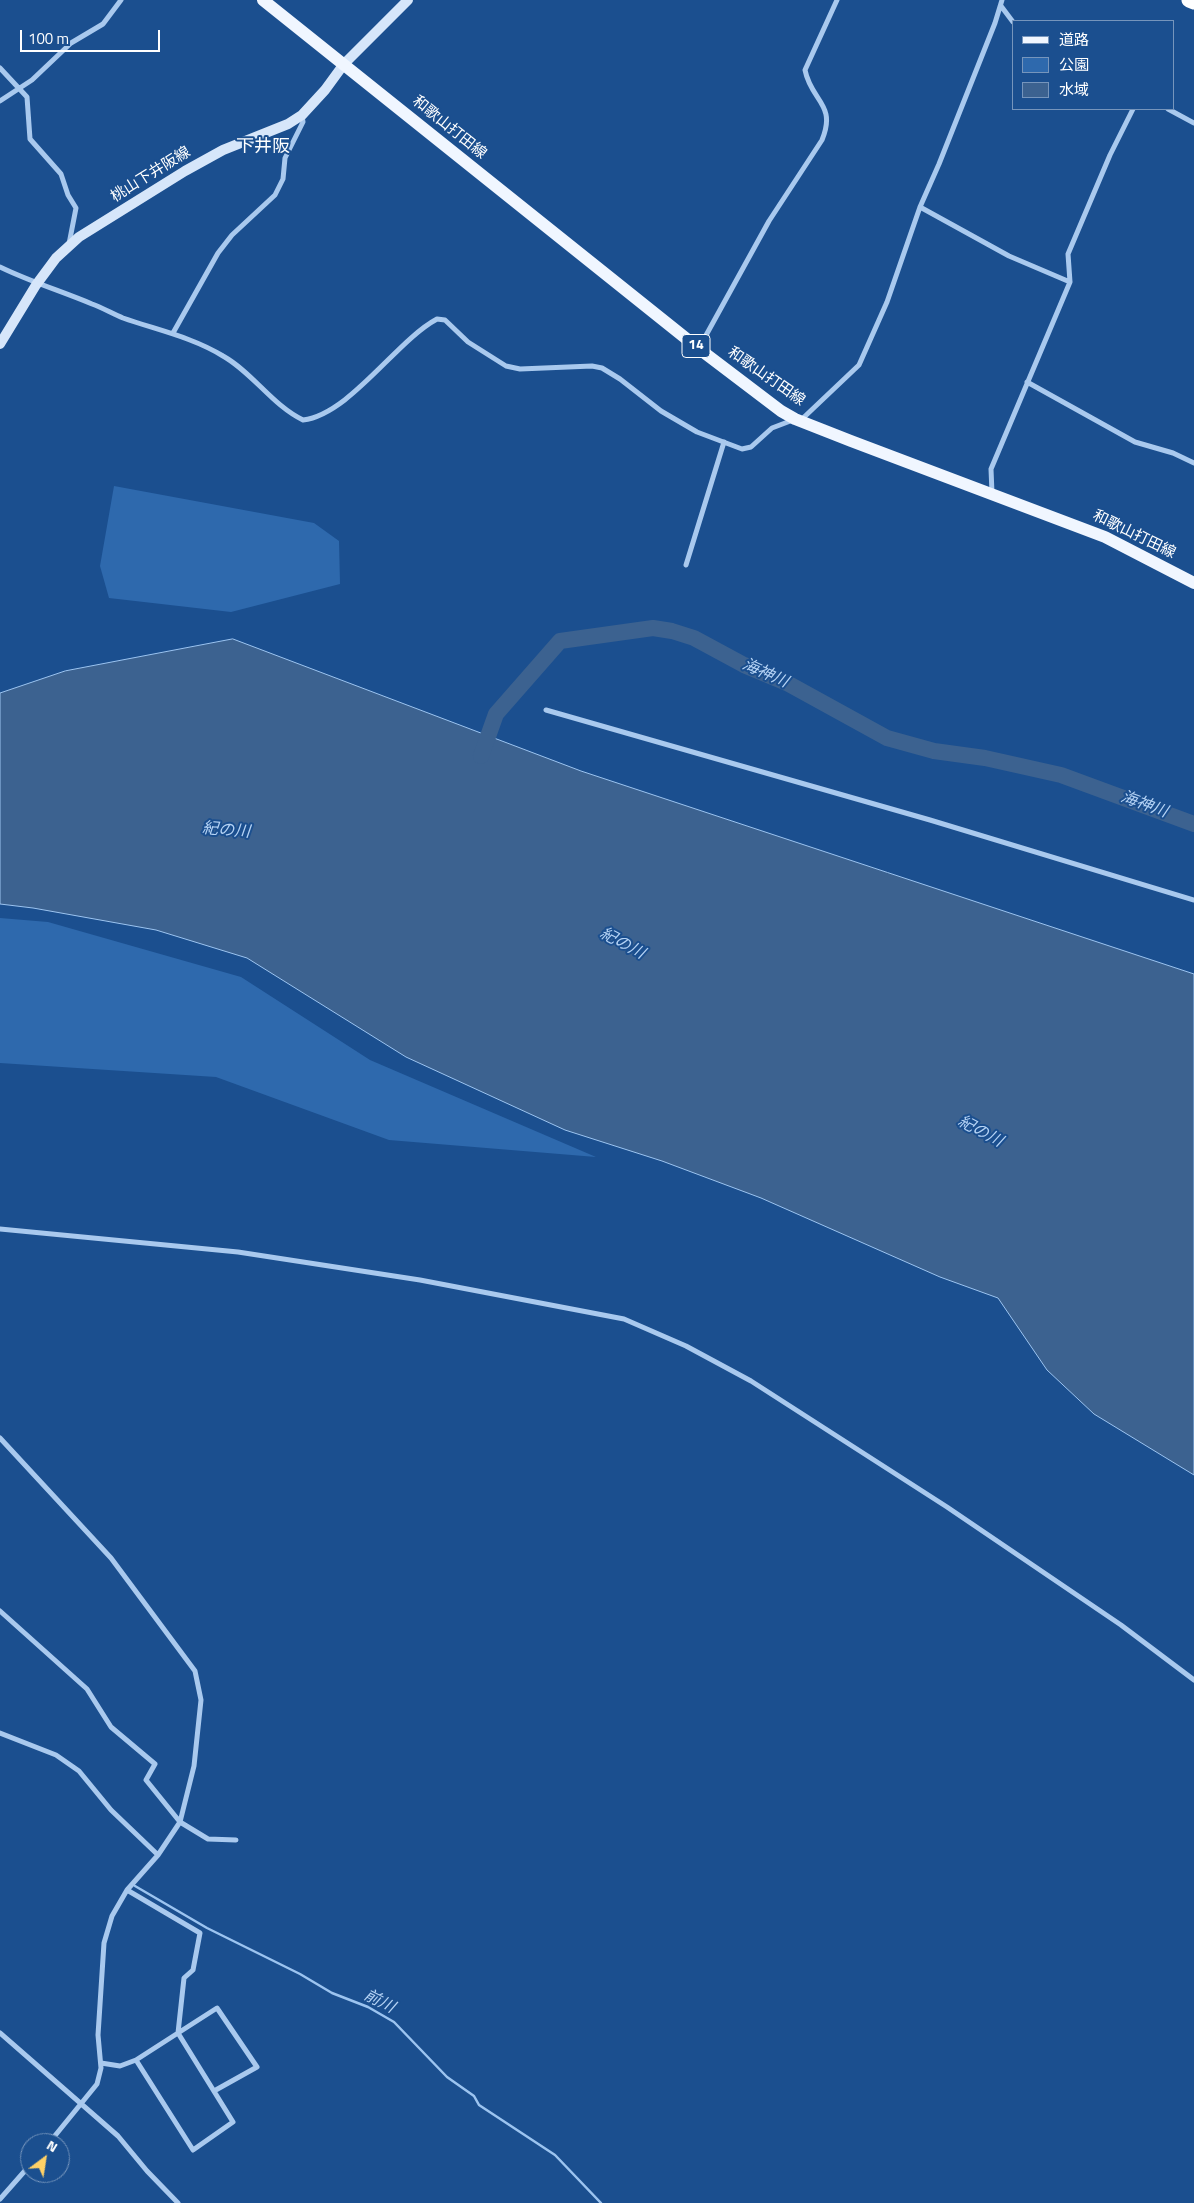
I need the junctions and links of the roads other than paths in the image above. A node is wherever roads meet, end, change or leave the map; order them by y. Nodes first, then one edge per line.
1 (121, 0) edge
2 (264, 0) edge
3 (407, 0) edge
4 (837, 0) edge
5 (1189, 0) edge
6 (1194, 2) edge
7 (1001, 3) edge
8 (1012, 20) edge
9 (344, 64) junction
10 (0, 68) edge
11 (19, 89) junction
12 (0, 101) edge
13 (1132, 110) edge
14 (1170, 110) edge
15 (302, 115) junction
16 (1194, 123) edge
17 (920, 207) junction
18 (68, 246) junction
19 (0, 267) edge
20 (1070, 282) junction
21 (36, 285) junction
22 (174, 334) junction
23 (0, 344) edge
24 (698, 348) junction
25 (1027, 382) junction
26 (798, 420) junction
27 (724, 442) junction
28 (1194, 463) edge
29 (992, 494) junction
30 (686, 565) dead end
31 (1194, 583) edge
32 (546, 710) dead end
33 (1194, 900) edge
34 (0, 1229) edge
35 (0, 1438) edge
36 (0, 1611) edge
37 (1194, 1680) edge
38 (0, 1733) edge
39 (180, 1822) junction
40 (236, 1840) dead end
41 (158, 1855) junction
42 (126, 1890) junction
43 (0, 2032) edge
44 (178, 2033) junction
45 (136, 2060) junction
46 (101, 2063) junction
47 (214, 2091) junction
48 (84, 2103) junction
49 (58, 2133) edge
50 (20, 2176) edge
51 (0, 2199) edge
52 (178, 2203) edge

1 - 11 street
2 - 9 main road, 和歌山打田線 / 14
3 - 9 main road, 桃山下井阪線
4 - 24 street
5 - 6 highway
7 - 8 street
7 - 17 street
9 - 15 main road, 桃山下井阪線
9 - 24 main road, 和歌山打田線 / 14
10 - 11 street
11 - 12 street
11 - 18 street
13 - 20 street
14 - 16 street
15 - 18 main road, 桃山下井阪線
15 - 22 street
17 - 20 street
17 - 26 street
18 - 21 main road, 桃山下井阪線
19 - 21 street
20 - 25 street
21 - 22 street
21 - 23 main road, 桃山下井阪線
22 - 27 street
24 - 26 main road, 和歌山打田線 / 14
25 - 28 street
25 - 29 street
26 - 27 street
26 - 29 main road, 和歌山打田線 / 14
27 - 30 street
29 - 31 main road, 和歌山打田線 / 14
32 - 33 street
34 - 37 street
35 - 39 street
36 - 39 street
38 - 41 street
39 - 40 street
39 - 41 street
41 - 42 street
42 - 44 street
42 - 46 street
43 - 48 street
44 - 45 street
44 - 47 street
44 - 47 street
45 - 46 street
45 - 47 street
46 - 48 street
48 - 49 street
48 - 52 street
50 - 51 street

